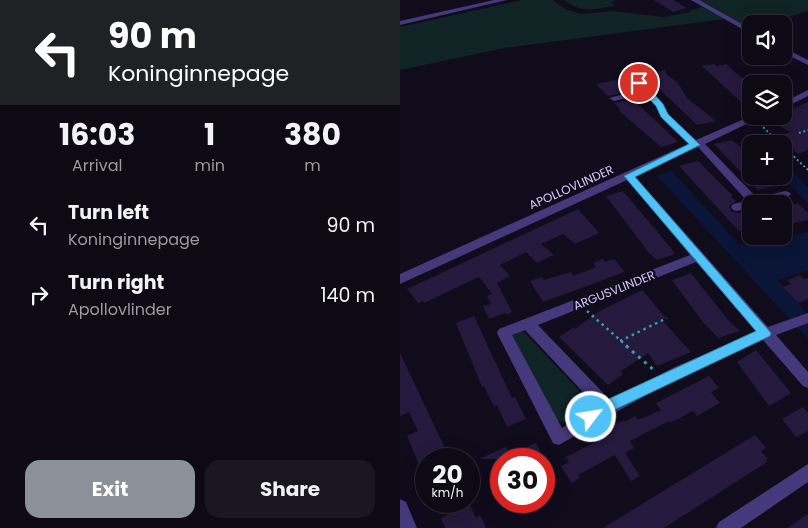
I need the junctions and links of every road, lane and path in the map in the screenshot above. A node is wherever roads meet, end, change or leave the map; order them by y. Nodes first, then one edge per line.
1 (504, 0) edge
2 (694, 0) edge
3 (400, 23) edge
4 (742, 27) edge
5 (792, 54) edge
6 (808, 63) edge
7 (639, 83) dead end
8 (646, 91) junction
9 (808, 93) edge
10 (614, 98) dead end
11 (792, 100) edge
12 (742, 124) edge
13 (762, 125) edge
14 (808, 130) edge
15 (799, 133) dead end
16 (772, 135) edge
17 (697, 144) junction
18 (792, 155) edge
19 (808, 170) edge
20 (629, 176) junction
21 (785, 194) dead end
22 (747, 195) edge
23 (781, 195) edge
24 (742, 206) edge
25 (737, 207) dead end
26 (699, 256) junction
27 (400, 279) edge
28 (579, 304) junction
29 (667, 318) dead end
30 (808, 318) edge
31 (528, 324) junction
32 (765, 333) junction
33 (620, 341) junction
34 (664, 380) junction
35 (808, 382) edge
36 (607, 407) junction
37 (808, 472) edge
38 (400, 508) edge
39 (408, 528) edge
40 (725, 528) edge

1 - 3 street
2 - 4 street
5 - 6 street
7 - 8 street
8 - 10 street
8 - 17 street
9 - 11 street
12 - 17 street, APOLLOVLINDER
13 - 16 path
14 - 15 path
17 - 20 street, APOLLOVLINDER
17 - 22 street
18 - 19 path
20 - 26 street
20 - 27 street, APOLLOVLINDER
21 - 23 street
24 - 25 street
26 - 28 street, ARGUSVLINDER
26 - 32 street
28 - 31 street, ARGUSVLINDER
28 - 33 path
29 - 33 path
30 - 32 street, ARGUSVLINDER
31 - 36 street
31 - 36 street, ARGUSVLINDER
32 - 34 street, ARGUSVLINDER
32 - 35 street
33 - 34 path
34 - 36 street, ARGUSVLINDER
37 - 40 street
38 - 39 street

